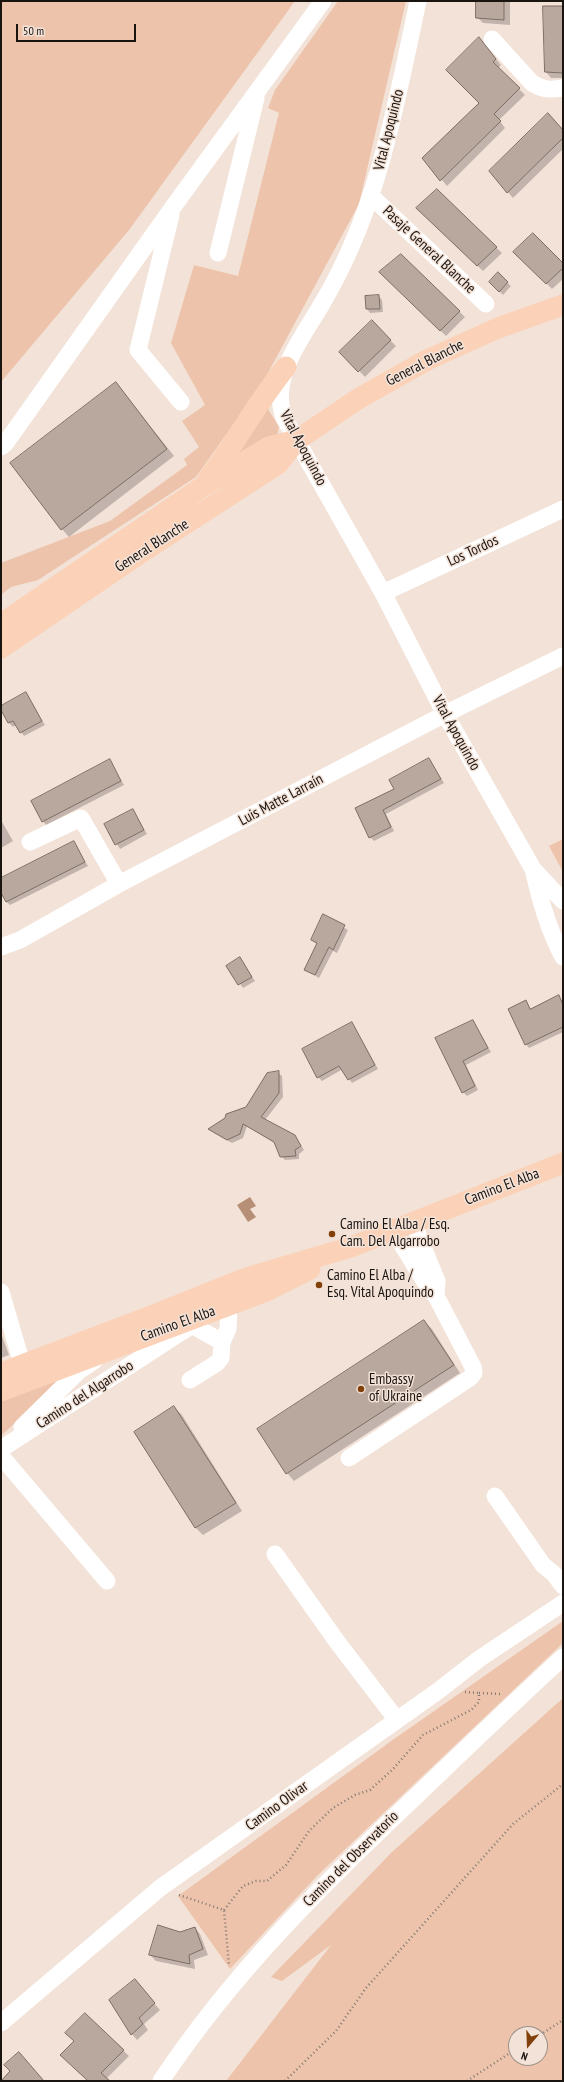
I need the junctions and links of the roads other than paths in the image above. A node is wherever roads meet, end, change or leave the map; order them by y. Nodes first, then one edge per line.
1 (323, 1) edge
2 (418, 1) edge
3 (492, 39) dead end
4 (563, 88) edge
5 (258, 90) junction
6 (372, 197) junction
7 (172, 206) junction
8 (218, 253) dead end
9 (486, 304) dead end
10 (563, 305) edge
11 (286, 366) junction
12 (181, 402) dead end
13 (297, 440) junction
14 (1, 447) edge
15 (204, 486) junction
16 (563, 509) edge
17 (383, 593) junction
18 (1, 624) edge
19 (1, 648) edge
20 (563, 656) edge
21 (445, 714) junction
22 (30, 842) dead end
23 (533, 869) junction
24 (119, 884) junction
25 (563, 901) edge
26 (1, 948) edge
27 (563, 957) edge
28 (563, 1163) edge
29 (412, 1223) junction
30 (393, 1230) junction
31 (351, 1247) junction
32 (1, 1292) edge
33 (436, 1296) junction
34 (229, 1306) junction
35 (152, 1316) junction
36 (200, 1319) junction
37 (222, 1342) junction
38 (109, 1349) junction
39 (22, 1364) junction
40 (1, 1373) edge
41 (190, 1380) dead end
42 (1, 1391) edge
43 (1, 1449) edge
44 (1, 1456) edge
45 (349, 1458) dead end
46 (495, 1496) dead end
47 (275, 1554) dead end
48 (107, 1581) dead end
49 (563, 1586) edge
50 (563, 1603) edge
51 (563, 1657) edge
52 (397, 1720) junction
53 (1, 2023) edge
54 (161, 2081) edge

1 - 5 street
2 - 6 street, Vital Apoquindo
3 - 4 street
5 - 7 street
5 - 8 street
6 - 9 street, Pasaje General Blanche
6 - 11 street, Vital Apoquindo
7 - 12 street
7 - 14 street
10 - 13 main road, General Blanche
11 - 13 street, Vital Apoquindo
11 - 15 main road
13 - 15 main road, General Blanche
13 - 17 street, Vital Apoquindo
13 - 19 main road, General Blanche
15 - 18 main road, General Blanche
16 - 17 street, Los Tordos
17 - 21 street, Vital Apoquindo
20 - 21 street, Luis Matte Larraín
21 - 23 street, Vital Apoquindo
21 - 24 street, Luis Matte Larraín
22 - 24 street
23 - 25 street, Vital Apoquindo
23 - 27 street, Vital Apoquindo
24 - 26 street, Luis Matte Larraín
28 - 29 main road, Camino El Alba
29 - 30 main road, Camino El Alba
29 - 33 street
30 - 31 main road, Camino El Alba
30 - 33 street
31 - 34 main road, Camino El Alba
31 - 35 main road, Camino El Alba
32 - 39 street
33 - 45 street
34 - 36 main road, Camino El Alba
34 - 37 street
35 - 38 street, Camino del Algarrobo
35 - 39 main road, Camino El Alba
36 - 37 street
36 - 38 main road, Camino El Alba
36 - 43 street, Camino del Algarrobo
37 - 41 street
38 - 42 main road, Camino El Alba
38 - 43 street, Camino del Algarrobo
39 - 40 main road, Camino El Alba
44 - 48 street
46 - 49 street
47 - 52 street
50 - 52 street, Camino Olivar
51 - 54 street, Camino del Observatorio
52 - 53 street, Camino Olivar

